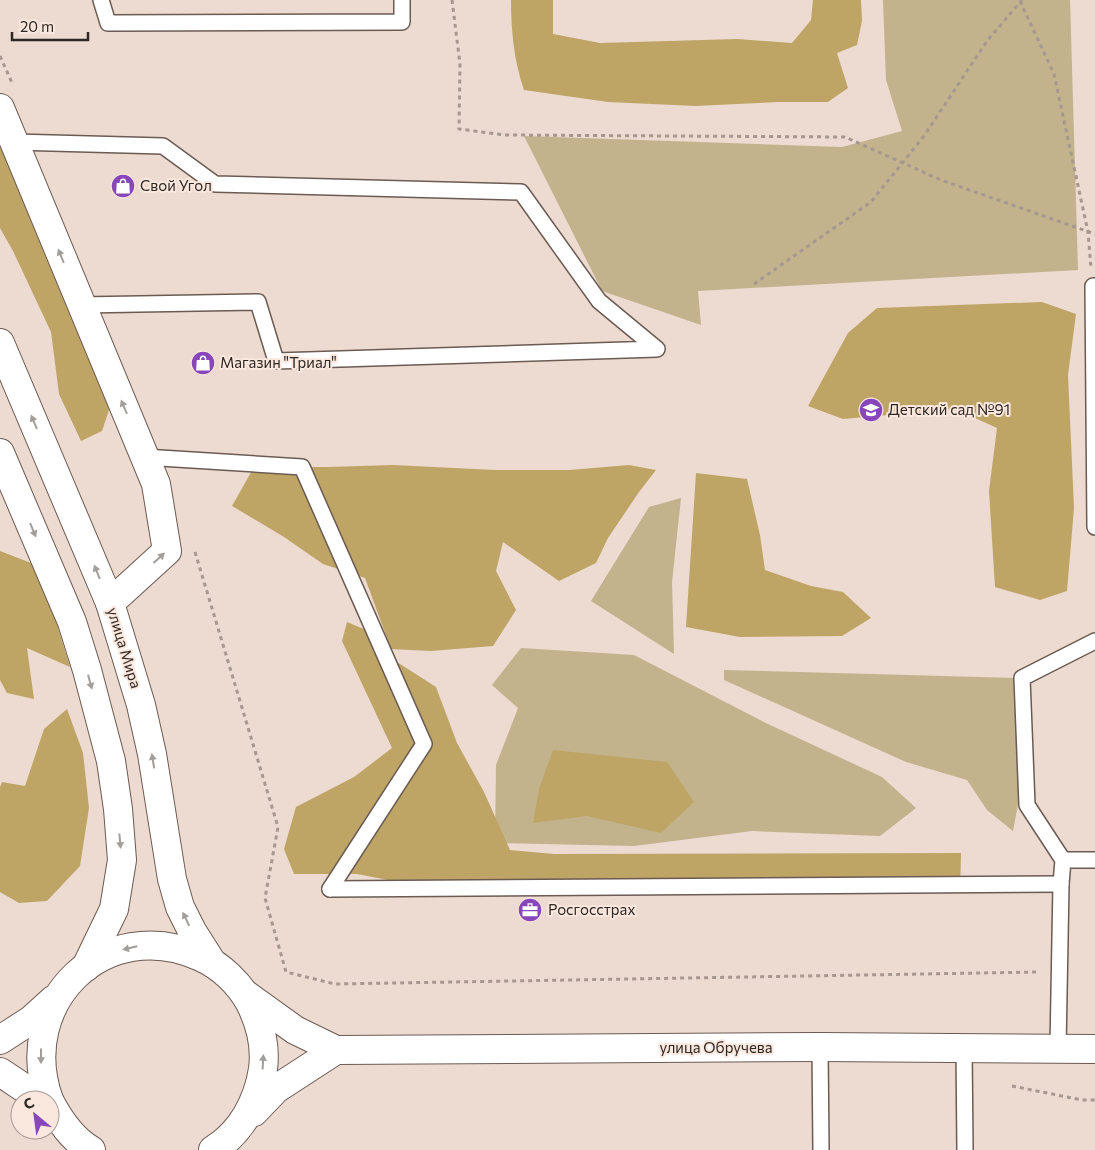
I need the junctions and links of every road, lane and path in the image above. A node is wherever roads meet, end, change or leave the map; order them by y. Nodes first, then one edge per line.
1 (101, 0) edge
2 (402, 0) edge
3 (452, 0) edge
4 (1021, 1) edge
5 (0, 56) edge
6 (8, 99) edge
7 (14, 142) junction
8 (902, 162) junction
9 (1088, 232) junction
10 (1095, 234) edge
11 (754, 284) dead end
12 (1094, 286) edge
13 (81, 305) junction
14 (0, 343) edge
15 (0, 453) edge
16 (144, 457) junction
17 (8, 492) edge
18 (1095, 522) edge
19 (1095, 527) edge
20 (193, 545) dead end
21 (110, 603) junction
22 (1095, 641) edge
23 (1063, 860) junction
24 (1095, 860) edge
25 (1061, 884) junction
26 (211, 961) junction
27 (86, 967) junction
28 (1010, 973) dead end
29 (60, 994) junction
30 (245, 994) junction
31 (0, 1040) edge
32 (820, 1047) junction
33 (964, 1047) junction
34 (1058, 1048) junction
35 (1095, 1049) edge
36 (336, 1050) junction
37 (0, 1072) edge
38 (1012, 1086) dead end
39 (27, 1090) edge
40 (46, 1090) edge
41 (1095, 1100) edge
42 (60, 1120) edge
43 (242, 1124) junction
44 (88, 1149) edge
45 (216, 1149) edge
46 (820, 1150) edge
47 (965, 1150) edge

1 - 2 lane
3 - 8 path
4 - 8 path
4 - 9 path
5 - 6 path
6 - 7 main road
13 -> 7 main road
7 - 13 lane
8 - 9 path
8 - 11 path
9 - 10 path
9 - 12 path
12 - 18 lane
16 -> 13 main road
21 -> 14 main road, улица Мира
15 - 17 main road
21 -> 16 main road
16 - 25 lane
17 -> 27 main road
18 - 19 lane
20 - 28 path
26 -> 21 main road, улица Мира
22 - 23 lane
23 - 24 lane
23 - 25 lane
25 - 34 lane
26 -> 27 main road
26 - 30 main road
27 - 29 main road
29 - 31 main road
29 -> 40 main road
30 - 36 main road, улица Обручева
43 -> 30 main road
32 - 33 main road, улица Обручева
32 - 36 main road, улица Обручева
32 - 46 lane
33 - 34 main road, улица Обручева
33 - 47 lane
34 - 35 main road, улица Обручева
36 - 43 main road
37 - 39 main road
38 - 41 path
42 - 44 main road
43 - 45 main road

